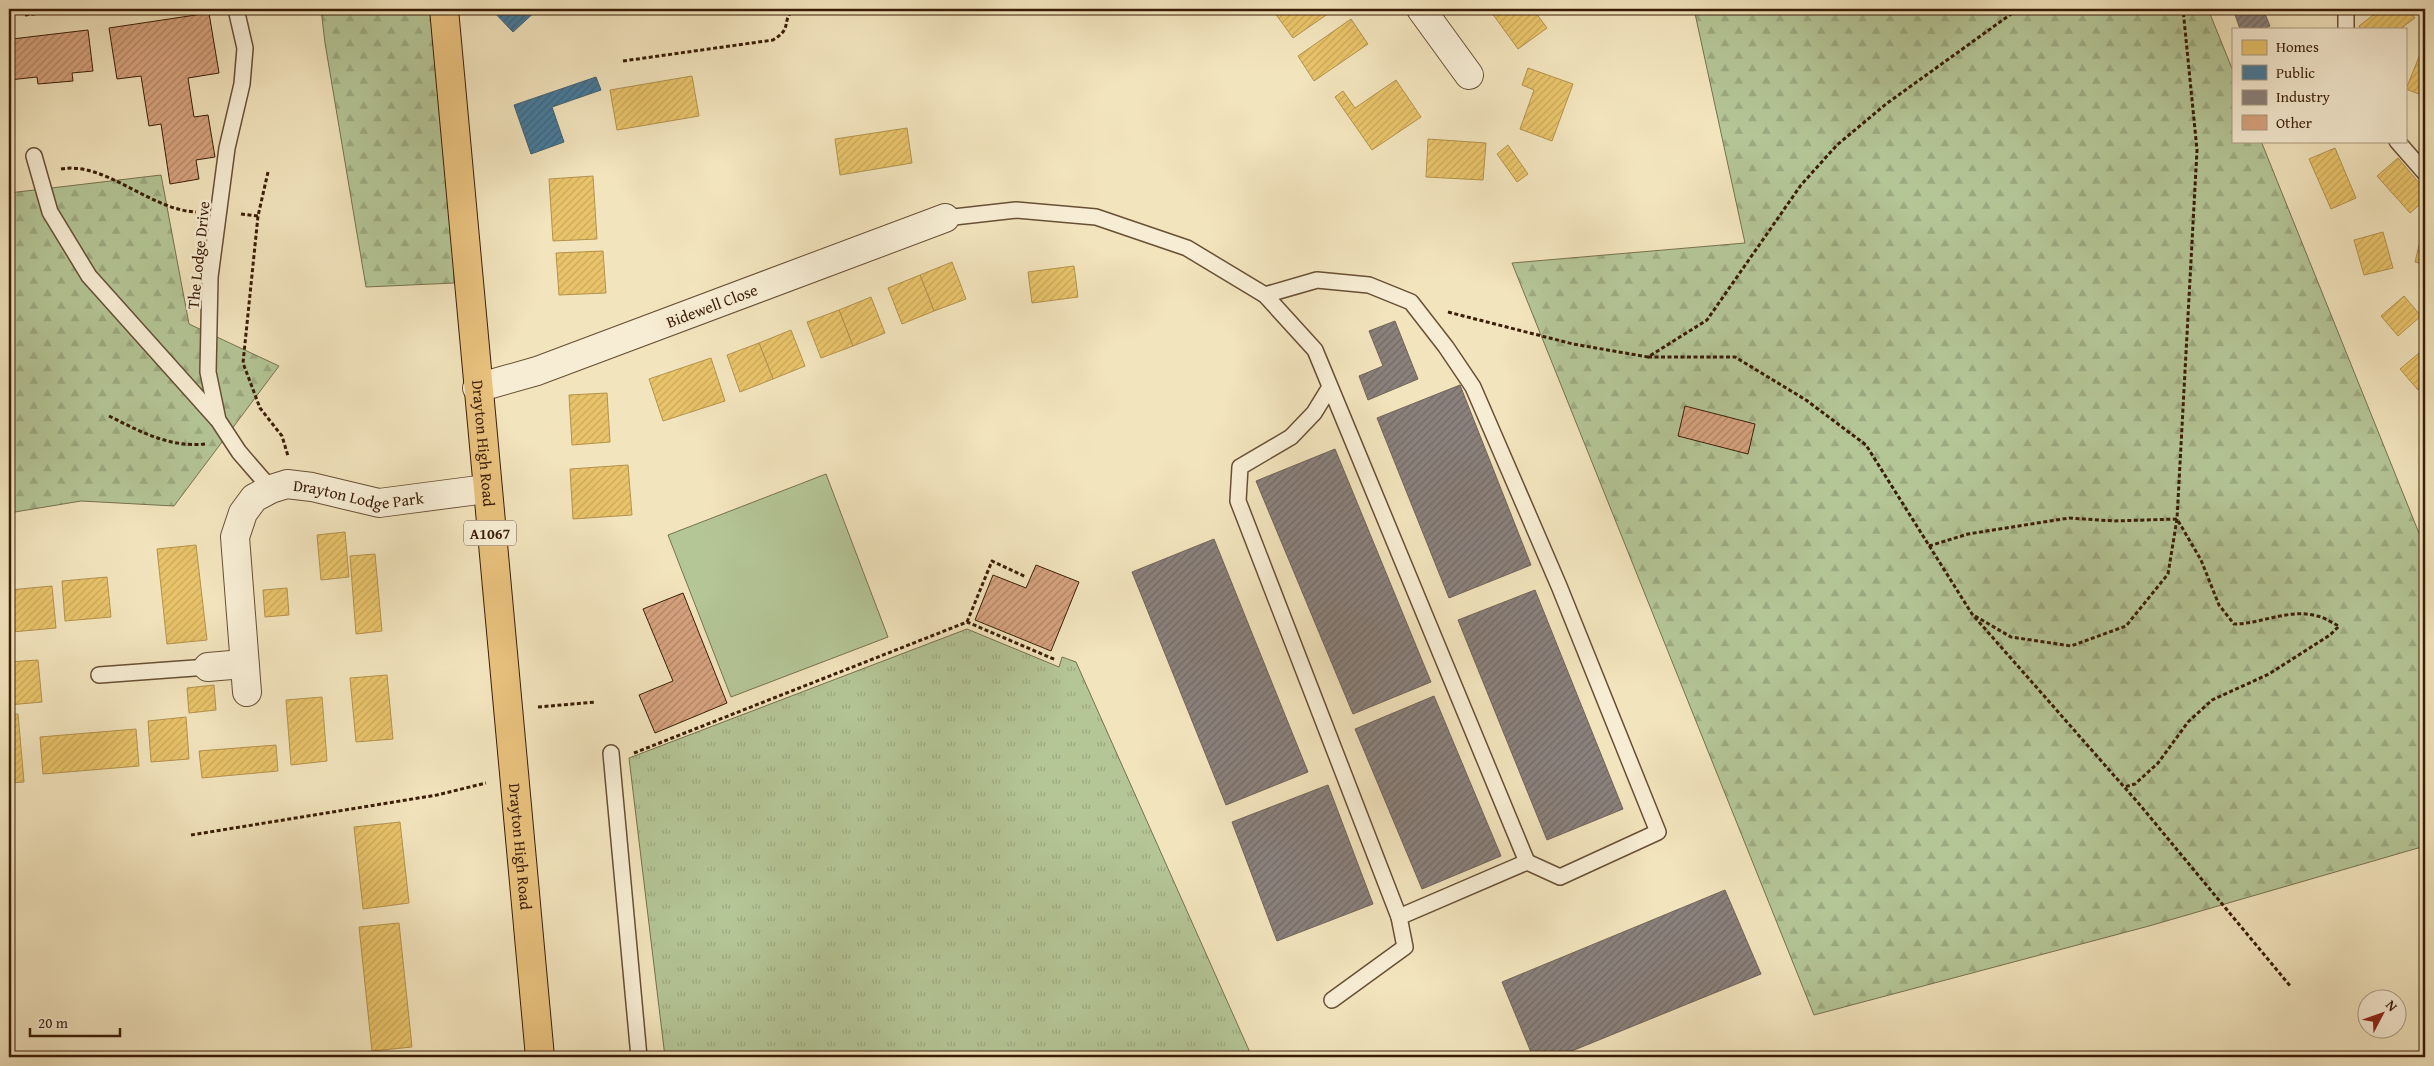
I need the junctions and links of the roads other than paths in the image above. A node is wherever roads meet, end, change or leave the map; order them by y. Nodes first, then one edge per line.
1 (236, 9) edge
2 (444, 9) edge
3 (1421, 9) edge
4 (2346, 9) edge
5 (2346, 28) edge
6 (1469, 75) dead end
7 (2398, 142) edge
8 (34, 156) dead end
9 (2425, 173) edge
10 (945, 218) joint
11 (1265, 296) junction
12 (1330, 387) junction
13 (477, 388) junction
14 (218, 420) junction
15 (279, 487) junction
16 (486, 489) junction
17 (243, 664) junction
18 (208, 667) joint
19 (99, 675) dead end
20 (247, 692) dead end
21 (612, 756) road end
22 (1527, 862) junction
23 (1399, 917) junction
24 (1332, 1000) dead end
25 (540, 1057) edge
26 (639, 1057) edge

1 - 14 lane, The Lodge Drive
2 - 13 main road, Drayton High Road / A1067
3 - 6 street
4 - 5 lane
7 - 9 lane
8 - 14 lane
10 - 11 lane
10 - 13 street, Bidewell Close
11 - 12 lane
11 - 22 lane
12 - 22 lane
12 - 23 lane
13 - 16 main road, Drayton High Road / A1067
14 - 15 lane, The Lodge Drive
15 - 16 street, Drayton Lodge Park
15 - 17 street, Drayton Lodge Park
16 - 25 main road, Drayton High Road / A1067
17 - 18 street
17 - 20 street, Drayton Lodge Park
18 - 19 lane
21 - 26 lane
22 - 23 lane
23 - 24 lane

